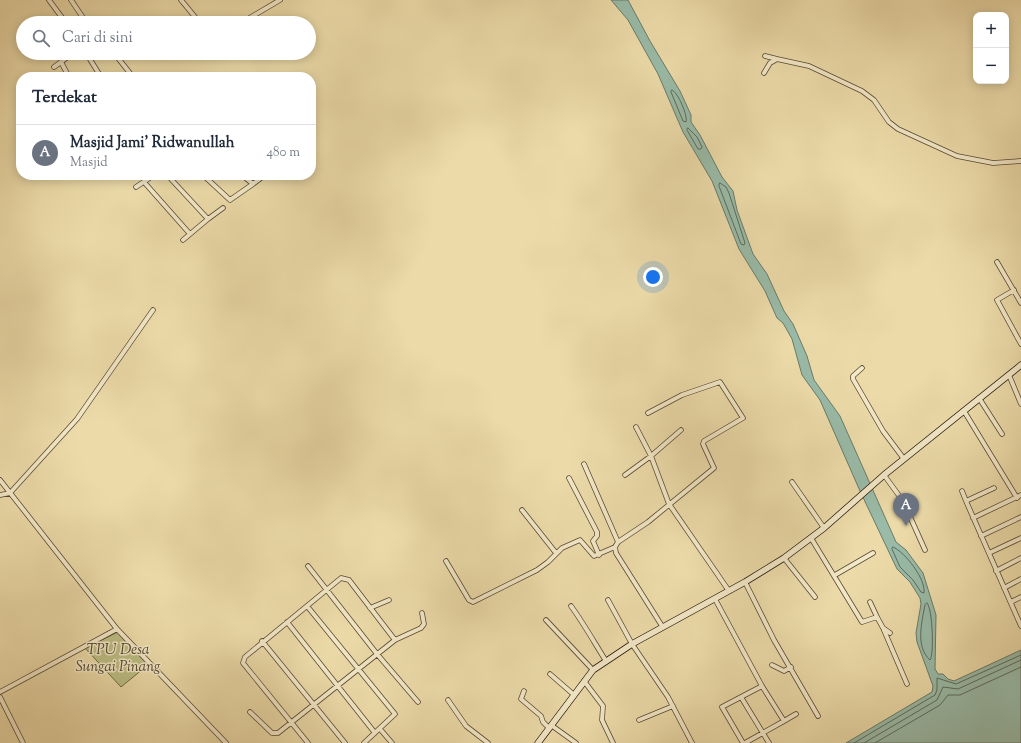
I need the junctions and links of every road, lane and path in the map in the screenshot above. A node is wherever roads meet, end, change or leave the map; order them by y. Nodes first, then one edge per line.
1 (49, 0) edge
2 (71, 0) edge
3 (181, 0) edge
4 (280, 0) edge
5 (61, 16) edge
6 (82, 16) edge
7 (194, 16) edge
8 (253, 16) edge
9 (765, 56) dead end
10 (777, 59) junction
11 (64, 60) edge
12 (90, 60) edge
13 (120, 60) edge
14 (61, 62) junction
15 (54, 67) dead end
16 (67, 72) edge
17 (98, 72) edge
18 (129, 72) edge
19 (764, 73) dead end
20 (1021, 161) edge
21 (147, 180) edge
22 (173, 180) edge
23 (208, 180) edge
24 (248, 180) edge
25 (258, 180) edge
26 (144, 182) junction
27 (253, 184) junction
28 (136, 187) dead end
29 (223, 208) dead end
30 (208, 219) junction
31 (190, 234) junction
32 (183, 240) dead end
33 (998, 262) dead end
34 (1014, 290) junction
35 (1021, 302) edge
36 (153, 310) dead end
37 (1021, 344) edge
38 (1021, 365) edge
39 (862, 368) dead end
40 (1009, 375) junction
41 (980, 398) junction
42 (1021, 404) edge
43 (964, 411) junction
44 (648, 413) dead end
45 (636, 427) dead end
46 (681, 430) dead end
47 (1002, 434) dead end
48 (651, 456) junction
49 (904, 460) junction
50 (584, 464) dead end
51 (625, 475) dead end
52 (884, 475) junction
53 (569, 478) dead end
54 (0, 480) edge
55 (792, 482) dead end
56 (994, 488) dead end
57 (962, 492) dead end
58 (10, 493) junction
59 (0, 495) edge
60 (1019, 497) edge
61 (966, 501) junction
62 (669, 504) junction
63 (522, 510) dead end
64 (973, 518) junction
65 (1021, 518) edge
66 (824, 528) junction
67 (981, 536) junction
68 (811, 538) junction
69 (1021, 538) edge
70 (618, 542) junction
71 (615, 547) junction
72 (925, 550) dead end
73 (556, 553) junction
74 (873, 553) dead end
75 (989, 554) junction
76 (599, 555) junction
77 (784, 558) junction
78 (1021, 558) edge
79 (446, 561) dead end
80 (308, 566) dead end
81 (996, 571) junction
82 (835, 575) junction
83 (1021, 579) edge
84 (745, 582) junction
85 (1004, 588) junction
86 (326, 590) junction
87 (729, 591) junction
88 (814, 597) dead end
89 (1021, 597) edge
90 (714, 599) junction
91 (389, 600) dead end
92 (608, 600) dead end
93 (870, 602) dead end
94 (1011, 602) junction
95 (307, 606) junction
96 (571, 606) dead end
97 (370, 608) junction
98 (422, 613) dead end
99 (877, 617) junction
100 (546, 620) dead end
101 (287, 622) junction
102 (662, 626) junction
103 (1021, 626) edge
104 (883, 628) junction
105 (117, 629) junction
106 (890, 633) dead end
107 (395, 640) junction
108 (262, 642) junction
109 (632, 644) junction
110 (377, 654) junction
111 (606, 661) junction
112 (772, 665) dead end
113 (791, 667) junction
114 (358, 669) junction
115 (593, 670) junction
116 (550, 674) dead end
117 (584, 681) junction
118 (907, 684) dead end
119 (337, 686) junction
120 (762, 686) junction
121 (524, 691) dead end
122 (0, 692) edge
123 (573, 694) junction
124 (0, 697) edge
125 (741, 697) junction
126 (448, 700) dead end
127 (418, 702) dead end
128 (313, 705) junction
129 (673, 706) junction
130 (250, 712) dead end
131 (796, 714) dead end
132 (818, 716) dead end
133 (639, 720) dead end
134 (784, 721) junction
135 (291, 723) junction
136 (550, 727) junction
137 (380, 729) junction
138 (375, 733) junction
139 (763, 733) junction
140 (224, 741) edge
141 (23, 743) edge
142 (218, 743) edge
143 (307, 743) edge
144 (345, 743) edge
145 (364, 743) edge
146 (392, 743) edge
147 (488, 743) edge
148 (538, 743) edge
149 (576, 743) edge
150 (613, 743) edge
151 (692, 743) edge
152 (744, 743) edge
153 (769, 743) edge

1 - 5 street
2 - 6 street
3 - 7 street
4 - 8 street
9 - 10 street
10 - 19 street
10 - 20 street
11 - 14 street
12 - 17 street
13 - 18 street
14 - 15 street
14 - 16 street
21 - 26 street
22 - 30 street
23 - 27 street
24 - 27 street
25 - 27 street
26 - 28 street
26 - 31 street
29 - 30 street
30 - 31 street
31 - 32 street
33 - 34 street
34 - 35 street
34 - 37 street
36 - 58 street
38 - 40 main road
39 - 49 street
40 - 41 main road
40 - 42 street
41 - 43 main road
41 - 47 street
43 - 49 main road
43 - 60 street
44 - 62 street
45 - 48 street
46 - 48 street
48 - 51 street
48 - 62 street
49 - 52 main road
50 - 70 street
52 - 66 main road
52 - 72 street
53 - 76 street
54 - 58 street
55 - 66 street
56 - 61 street
57 - 61 street
58 - 59 street
58 - 105 street
60 - 64 street
61 - 64 street
62 - 70 street
62 - 87 street
63 - 73 street
64 - 67 street
65 - 67 street
66 - 68 main road
67 - 75 street
68 - 77 main road
68 - 82 street
69 - 75 street
70 - 71 street
71 - 76 street
71 - 102 street
73 - 76 street
73 - 79 street
74 - 82 street
75 - 81 street
77 - 84 main road
77 - 88 street
78 - 81 street
80 - 86 street
81 - 85 street
82 - 99 street
83 - 85 street
84 - 87 main road
84 - 113 street
85 - 94 street
86 - 95 street
86 - 97 street
86 - 110 street
87 - 90 main road
89 - 94 street
90 - 102 main road
90 - 120 street
91 - 97 street
92 - 109 street
93 - 99 street
94 - 103 street
95 - 101 street
95 - 114 street
96 - 111 street
97 - 107 street
98 - 107 street
99 - 104 street
100 - 115 street
101 - 108 street
101 - 119 street
102 - 109 main road
104 - 106 street
104 - 118 street
105 - 122 street
105 - 140 street
107 - 110 street
108 - 128 street
108 - 135 street
109 - 111 main road
109 - 129 street
110 - 114 street
110 - 127 street
111 - 115 main road
112 - 113 street
113 - 132 street
114 - 119 street
114 - 137 street
115 - 117 main road
116 - 123 street
117 - 123 main road
117 - 150 street
119 - 128 street
119 - 138 street
120 - 125 street
120 - 134 street
121 - 136 street
123 - 136 main road
124 - 141 street
125 - 139 street
125 - 152 street
126 - 147 street
128 - 135 street
128 - 144 street
129 - 133 street
129 - 151 street
130 - 135 street
131 - 134 street
134 - 139 street
135 - 143 street
136 - 148 main road
136 - 149 street
137 - 138 street
137 - 146 street
138 - 145 street
139 - 152 street
139 - 153 street
140 - 142 street

